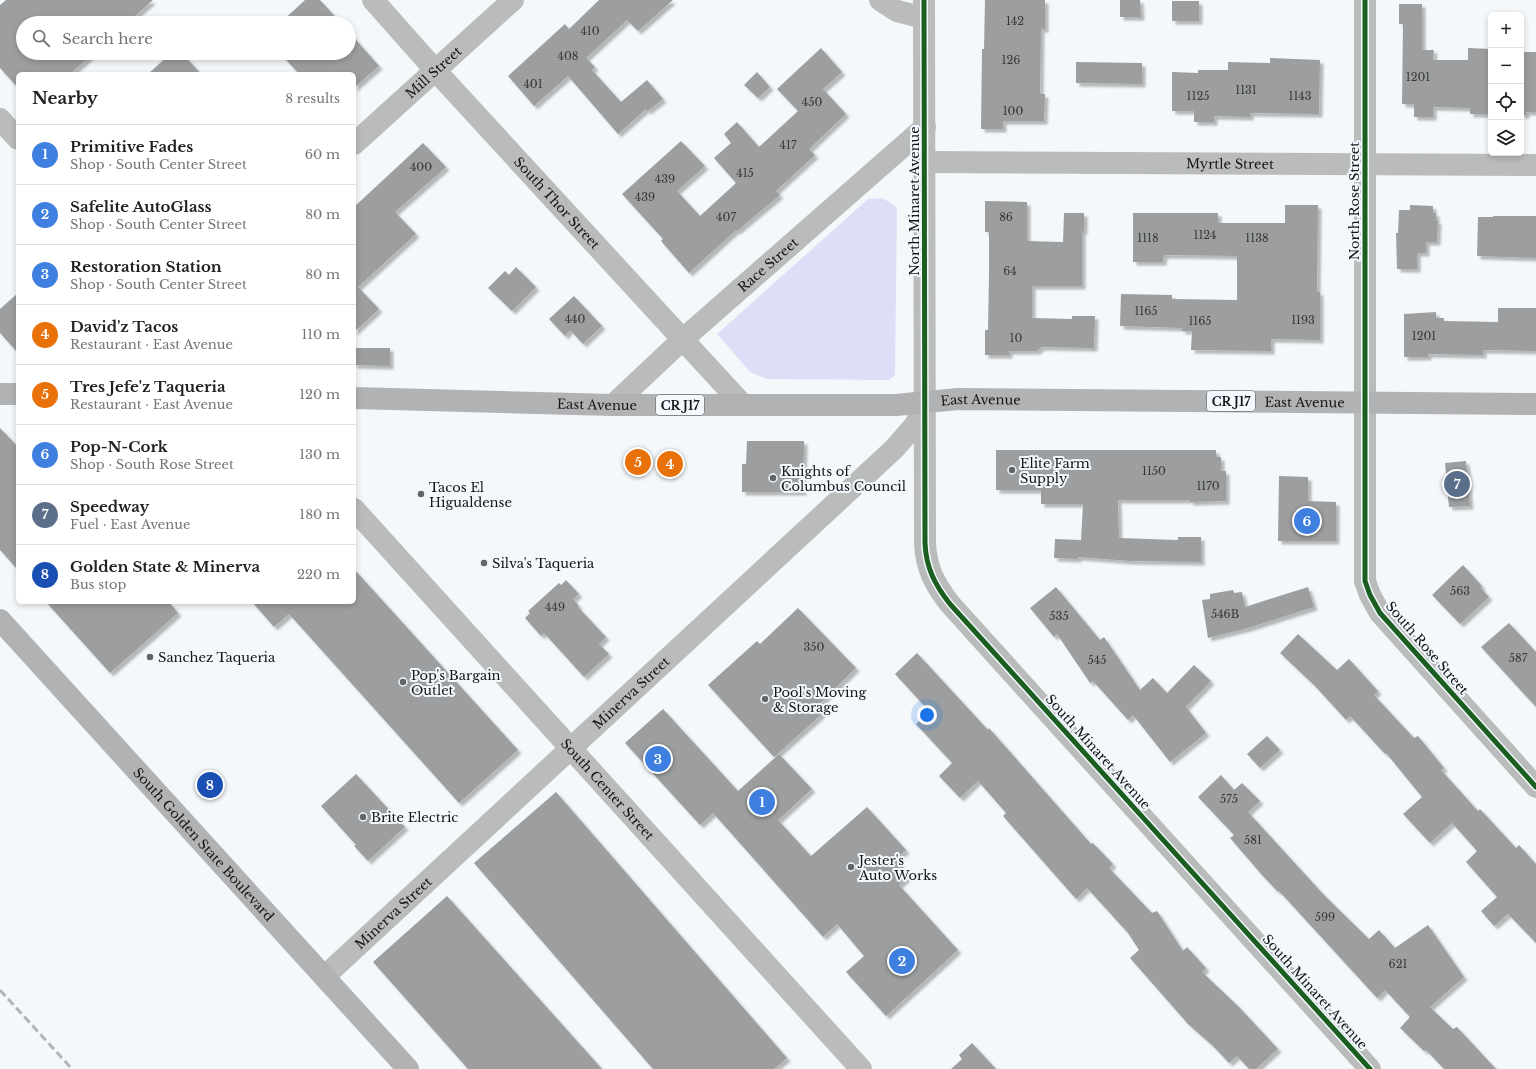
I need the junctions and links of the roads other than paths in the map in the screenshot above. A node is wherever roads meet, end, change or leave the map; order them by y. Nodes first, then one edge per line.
1 (373, 0) edge
2 (513, 0) edge
3 (880, 0) edge
4 (1365, 0) edge
5 (924, 9) edge
6 (435, 70) junction
7 (0, 119) edge
8 (925, 127) junction
9 (16, 137) edge
10 (356, 142) edge
11 (925, 162) junction
12 (1365, 164) junction
13 (1536, 165) edge
14 (682, 340) junction
15 (0, 394) edge
16 (16, 394) edge
17 (356, 399) edge
18 (926, 401) junction
19 (1364, 402) junction
20 (1536, 404) edge
21 (613, 405) junction
22 (743, 405) junction
23 (894, 449) junction
24 (925, 455) junction
25 (356, 511) edge
26 (0, 620) edge
27 (571, 749) junction
28 (1536, 786) edge
29 (325, 976) junction
30 (408, 1069) edge
31 (861, 1069) edge
32 (1370, 1069) edge

1 - 6 street, South Thor Street
2 - 6 street, Mill Street
3 - 5 street
4 - 12 street, North Rose Street
5 - 8 street, North Minaret Avenue
6 - 10 street, Mill Street
6 - 14 street, South Thor Street
7 - 9 street
8 - 11 street, North Minaret Avenue
8 - 14 street, Race Street
11 - 12 street, Myrtle Street
11 - 18 street, North Minaret Avenue
12 - 13 street, Myrtle Street
12 - 19 street, North Rose Street
14 - 21 street, Race Street
14 - 22 street, South Thor Street
15 - 16 main road
17 - 21 main road, East Avenue / CR J17
18 - 19 main road, East Avenue / CR J17
18 - 22 main road, East Avenue / CR J17
18 - 23 street, Minerva Street
18 - 24 street, South Minaret Avenue
19 - 20 main road, East Avenue / CR J17
19 - 28 street, South Rose Street
21 - 22 main road, East Avenue / CR J17
23 - 24 street
23 - 27 street, Minerva Street
24 - 32 street, South Minaret Avenue
25 - 27 street, South Center Street
26 - 29 main road, South Golden State Boulevard
27 - 29 street, Minerva Street
27 - 31 street, South Center Street
29 - 30 main road, South Golden State Boulevard

